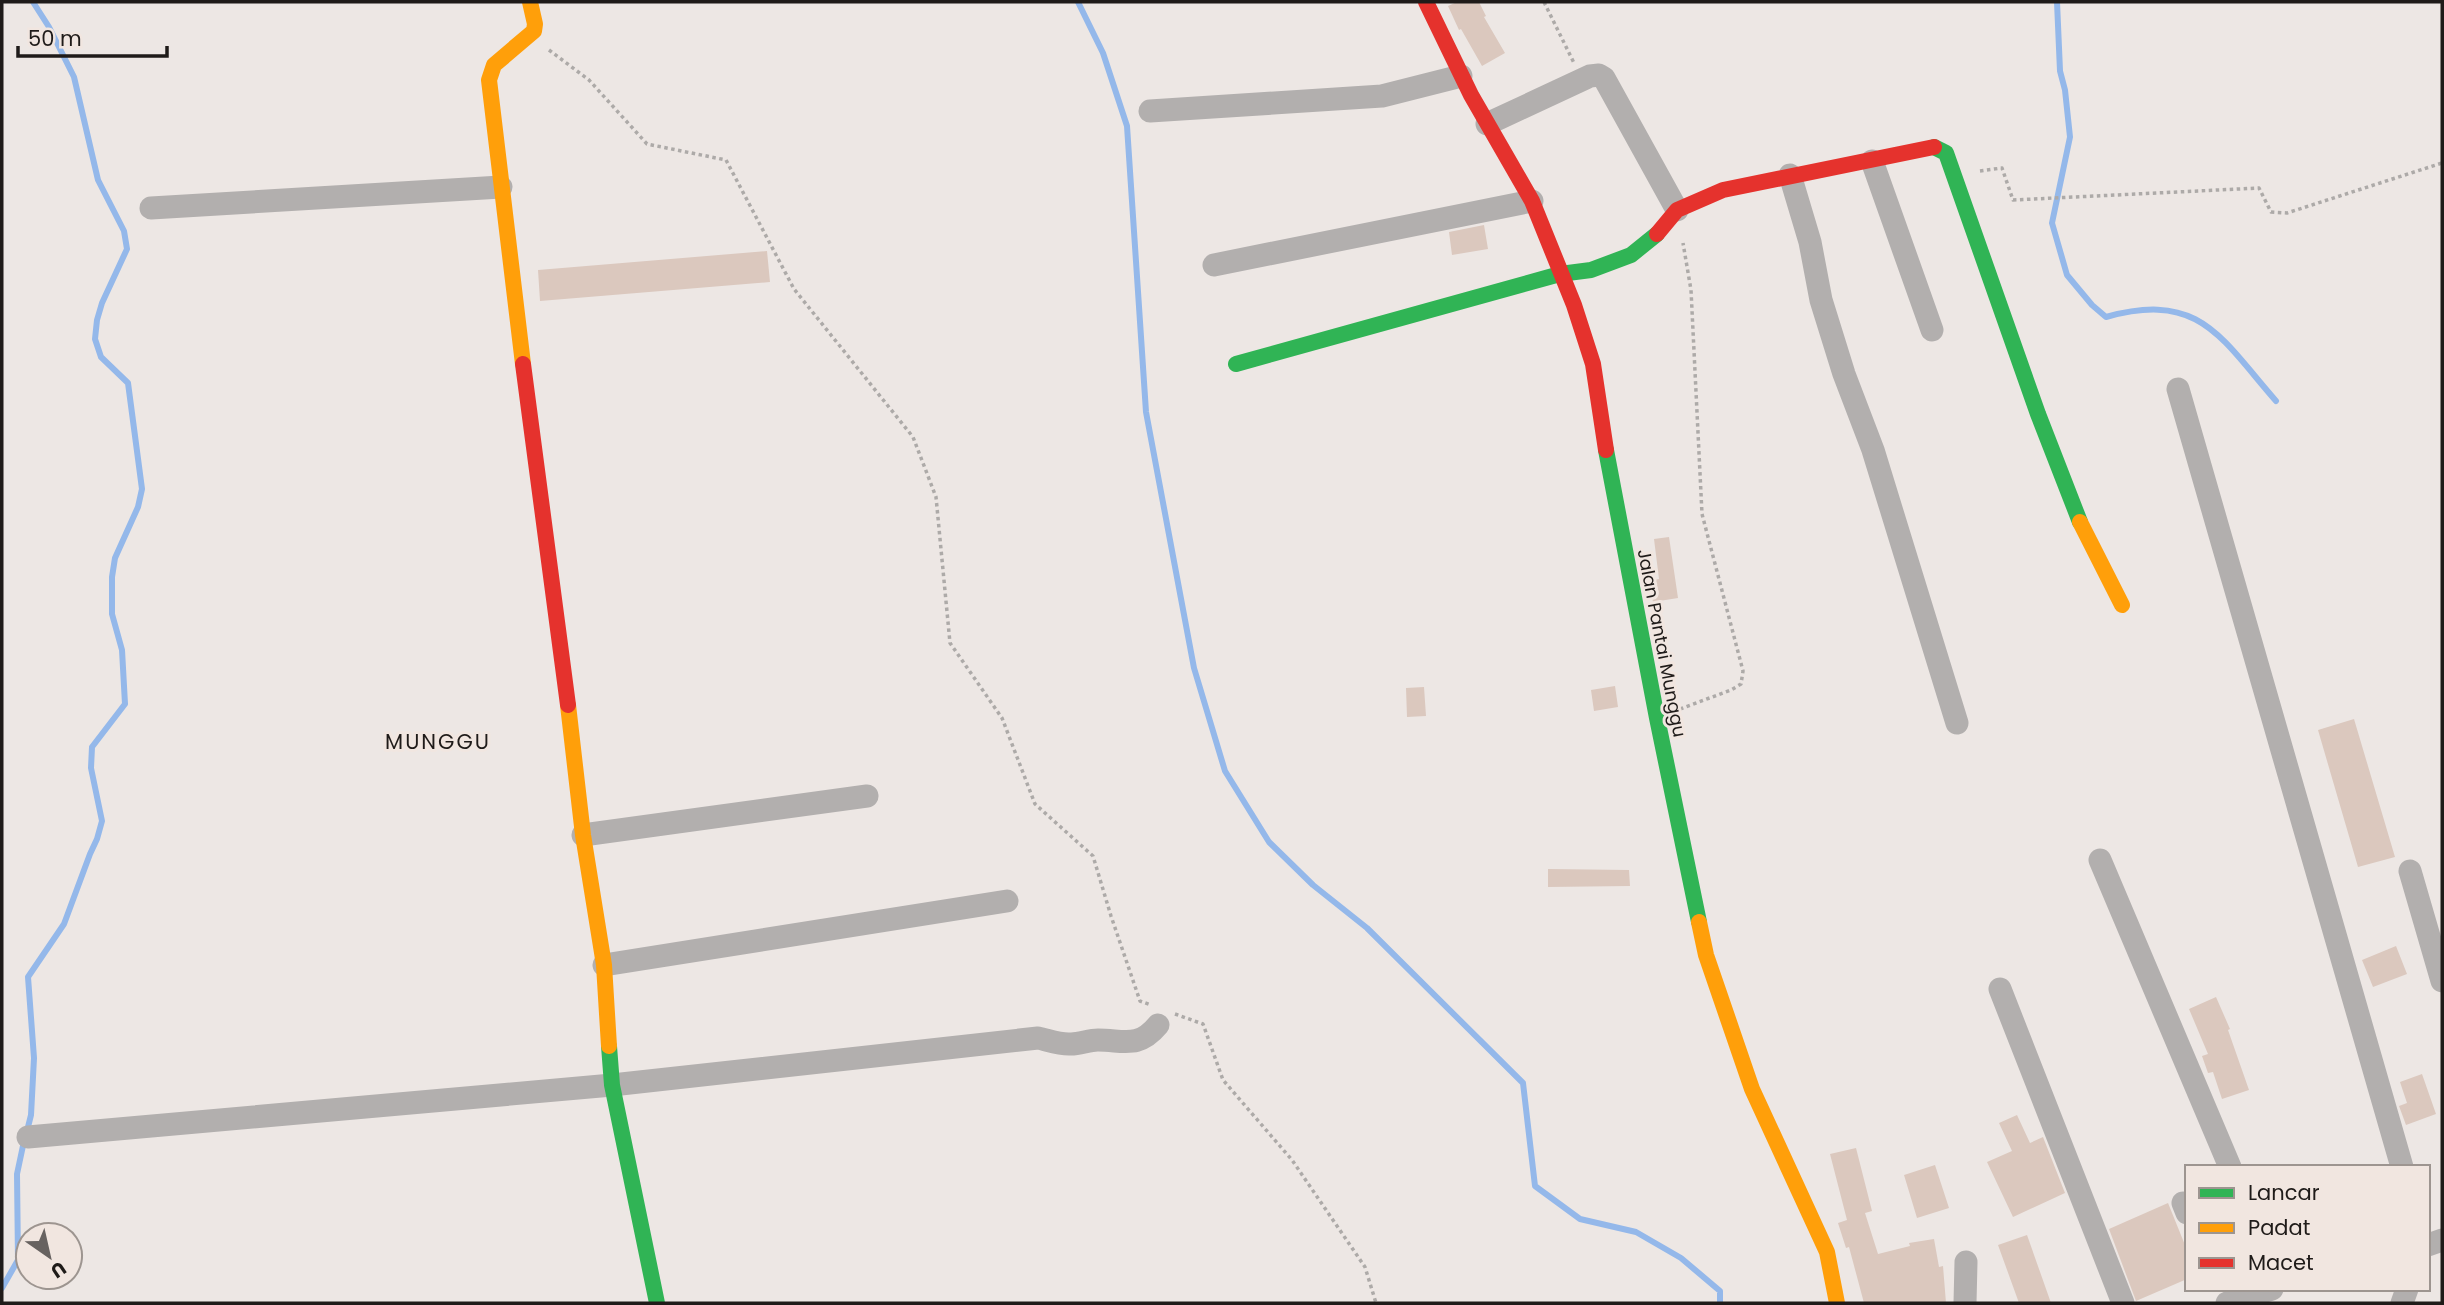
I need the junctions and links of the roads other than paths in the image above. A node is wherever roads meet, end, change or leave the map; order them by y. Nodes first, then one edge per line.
1 (530, 2) edge
2 (1426, 2) edge
3 (1461, 76) junction
4 (1150, 111) dead end
5 (1487, 124) junction
6 (1872, 161) junction
7 (1790, 175) junction
8 (502, 187) junction
9 (1532, 201) junction
10 (151, 208) dead end
11 (1678, 210) junction
12 (1214, 265) dead end
13 (1560, 274) junction
14 (1932, 330) dead end
15 (1236, 364) dead end
16 (2178, 389) dead end
17 (2122, 605) dead end
18 (1956, 723) dead end
19 (867, 796) dead end
20 (583, 835) junction
21 (2100, 860) dead end
22 (2410, 871) dead end
23 (1007, 901) dead end
24 (604, 965) junction
25 (2442, 981) edge
26 (2000, 989) dead end
27 (1159, 1014) road end
28 (612, 1085) junction
29 (28, 1137) dead end
30 (2229, 1165) edge
31 (2401, 1165) edge
32 (1966, 1262) dead end
33 (2265, 1291) edge
34 (657, 1303) edge
35 (1837, 1303) edge
36 (1965, 1303) edge
37 (2123, 1303) edge
38 (2225, 1303) edge

1 - 8 street
2 - 3 street, Jalan Pantai Munggu
3 - 4 street
3 - 5 street, Jalan Pantai Munggu
5 - 9 street, Jalan Pantai Munggu
5 - 11 street
6 - 7 street
6 - 14 street
6 - 17 street
7 - 11 street
7 - 18 street
8 - 10 street
8 - 20 street
9 - 12 street
9 - 13 street, Jalan Pantai Munggu
11 - 13 street
13 - 15 street
13 - 35 street, Jalan Pantai Munggu
16 - 31 street
19 - 20 street
20 - 24 street
21 - 30 street
22 - 25 street
23 - 24 street
24 - 28 street
26 - 37 street
27 - 28 street
28 - 29 street
28 - 34 street
32 - 36 street
33 - 38 street

